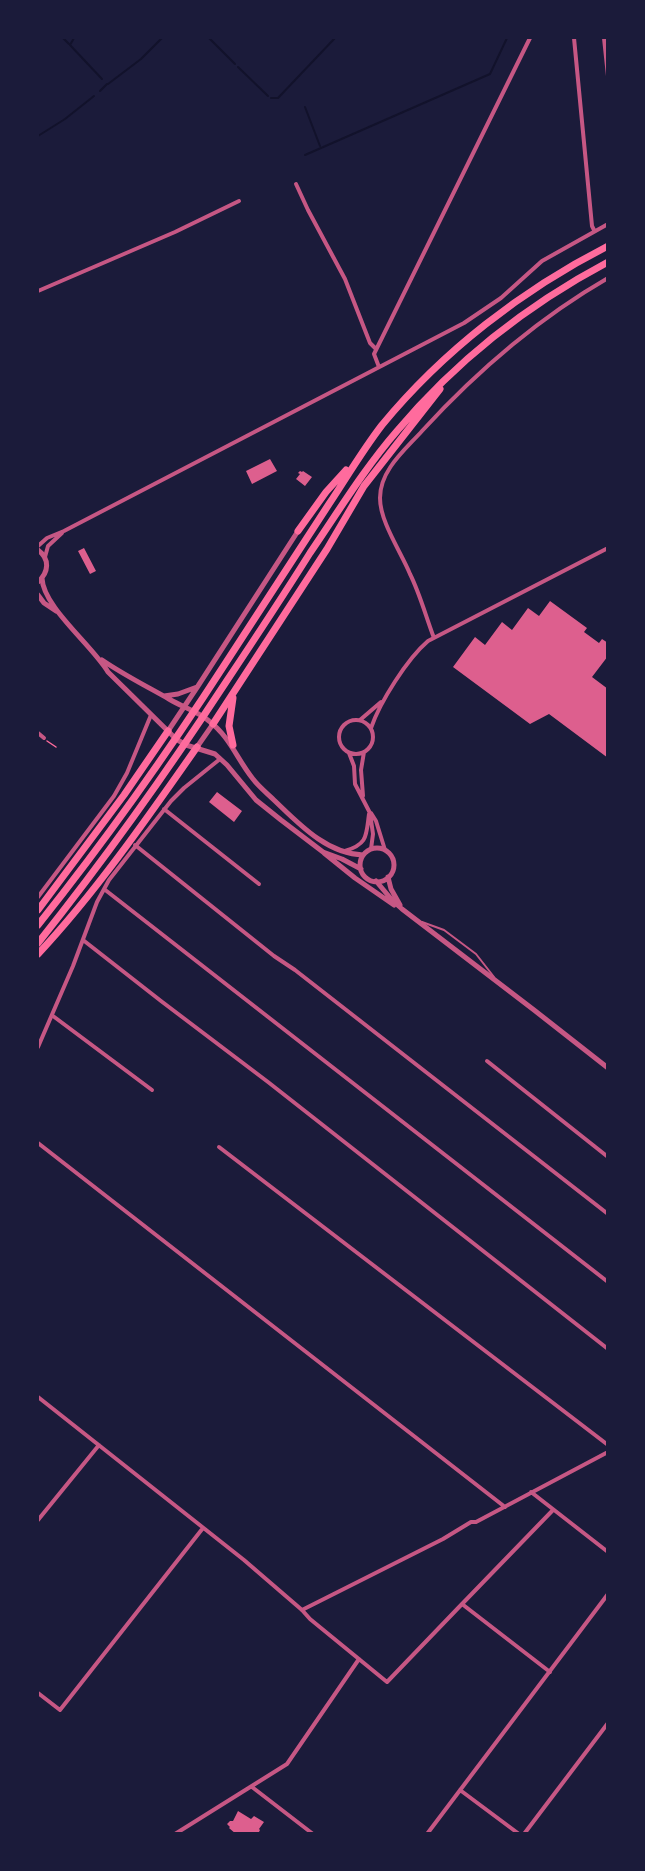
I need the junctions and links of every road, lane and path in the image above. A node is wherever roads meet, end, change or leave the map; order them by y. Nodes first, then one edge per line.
1 (530, 38) edge
2 (574, 38) edge
3 (604, 38) edge
4 (608, 76) edge
5 (296, 184) dead end
6 (239, 201) dead end
7 (608, 224) edge
8 (594, 230) junction
9 (608, 246) edge
10 (608, 262) edge
11 (608, 278) edge
12 (38, 291) edge
13 (376, 349) junction
14 (379, 367) junction
15 (452, 372) junction
16 (356, 459) junction
17 (64, 531) junction
18 (298, 531) joint
19 (38, 548) edge
20 (608, 548) edge
21 (45, 557) junction
22 (40, 580) edge
23 (38, 595) edge
24 (57, 611) junction
25 (434, 638) junction
26 (101, 659) junction
27 (198, 686) junction
28 (233, 693) junction
29 (164, 696) junction
30 (382, 702) junction
31 (185, 706) junction
32 (152, 716) junction
33 (360, 720) junction
34 (213, 724) junction
35 (371, 728) junction
36 (168, 731) junction
37 (38, 733) edge
38 (44, 738) joint
39 (233, 745) junction
40 (56, 747) dead end
41 (197, 747) junction
42 (348, 752) junction
43 (364, 752) junction
44 (221, 758) junction
45 (364, 800) junction
46 (164, 809) junction
47 (369, 810) junction
48 (135, 845) junction
49 (371, 849) junction
50 (385, 850) junction
51 (323, 852) junction
52 (344, 852) junction
53 (363, 855) junction
54 (361, 869) junction
55 (388, 877) junction
56 (376, 881) junction
57 (259, 884) dead end
58 (104, 889) junction
59 (38, 897) edge
60 (402, 909) junction
61 (38, 910) edge
62 (38, 925) edge
63 (83, 940) junction
64 (38, 943) edge
65 (38, 954) edge
66 (53, 1016) junction
67 (38, 1047) edge
68 (487, 1061) dead end
69 (608, 1068) edge
70 (152, 1090) dead end
71 (38, 1143) edge
72 (219, 1146) dead end
73 (608, 1157) edge
74 (608, 1214) edge
75 (608, 1282) edge
76 (608, 1348) edge
77 (38, 1397) edge
78 (99, 1445) junction
79 (608, 1445) edge
80 (608, 1452) edge
81 (531, 1492) junction
82 (505, 1507) junction
83 (553, 1510) junction
84 (38, 1520) edge
85 (203, 1528) junction
86 (608, 1552) edge
87 (608, 1594) edge
88 (462, 1604) junction
89 (302, 1610) junction
90 (359, 1659) junction
91 (550, 1672) junction
92 (38, 1693) edge
93 (608, 1723) edge
94 (252, 1787) junction
95 (460, 1790) junction
96 (175, 1833) edge
97 (313, 1833) edge
98 (427, 1833) edge
99 (519, 1833) edge
100 (524, 1833) edge

1 - 13 street
2 - 8 street
3 - 4 street
5 - 13 street
6 - 12 street
7 - 8 street
8 - 14 street
9 - 16 highway
10 - 15 highway
11 - 25 street
13 - 14 street
14 - 17 street
15 - 28 highway
15 - 64 highway
16 - 18 highway
16 - 62 highway
17 - 19 street
17 - 21 street
18 - 27 street
19 - 21 street
20 - 25 street
21 - 22 street
22 - 24 street
23 - 24 street
24 - 26 street
25 - 30 street
26 - 29 street
26 - 32 street
27 - 29 street
27 - 31 street
28 - 34 highway
28 - 39 highway
29 - 31 street
30 - 33 street
30 - 35 street
31 - 34 street
31 - 36 street
32 - 36 street
32 - 59 street
33 - 35 street
33 - 42 street
34 - 39 street
34 - 41 street
35 - 43 street
36 - 41 street
36 - 61 highway
37 - 38 street
38 - 40 path
39 - 52 street
41 - 44 street
41 - 65 highway
42 - 43 street
42 - 45 street
43 - 45 street
44 - 46 street
44 - 51 street
45 - 47 street
46 - 48 street
46 - 57 street
47 - 49 street
47 - 50 street
47 - 52 street
48 - 58 street
48 - 74 street
49 - 50 street
49 - 53 street
50 - 55 street
51 - 54 street
51 - 60 street
52 - 53 street
53 - 54 street
54 - 56 street
55 - 56 street
55 - 60 street
56 - 60 street
58 - 63 street
58 - 75 street
60 - 69 street
63 - 66 street
63 - 76 street
66 - 67 street
66 - 70 street
68 - 73 street
71 - 82 street
72 - 79 street
77 - 78 street
78 - 84 street
78 - 85 street
80 - 81 street
81 - 82 street
81 - 83 street
82 - 89 street
83 - 86 street
83 - 88 street
85 - 89 street
85 - 92 street
87 - 91 street
88 - 90 street
88 - 91 street
89 - 90 street
90 - 94 street
91 - 95 street
93 - 100 street
94 - 96 street
94 - 97 street
95 - 98 street
95 - 99 street

